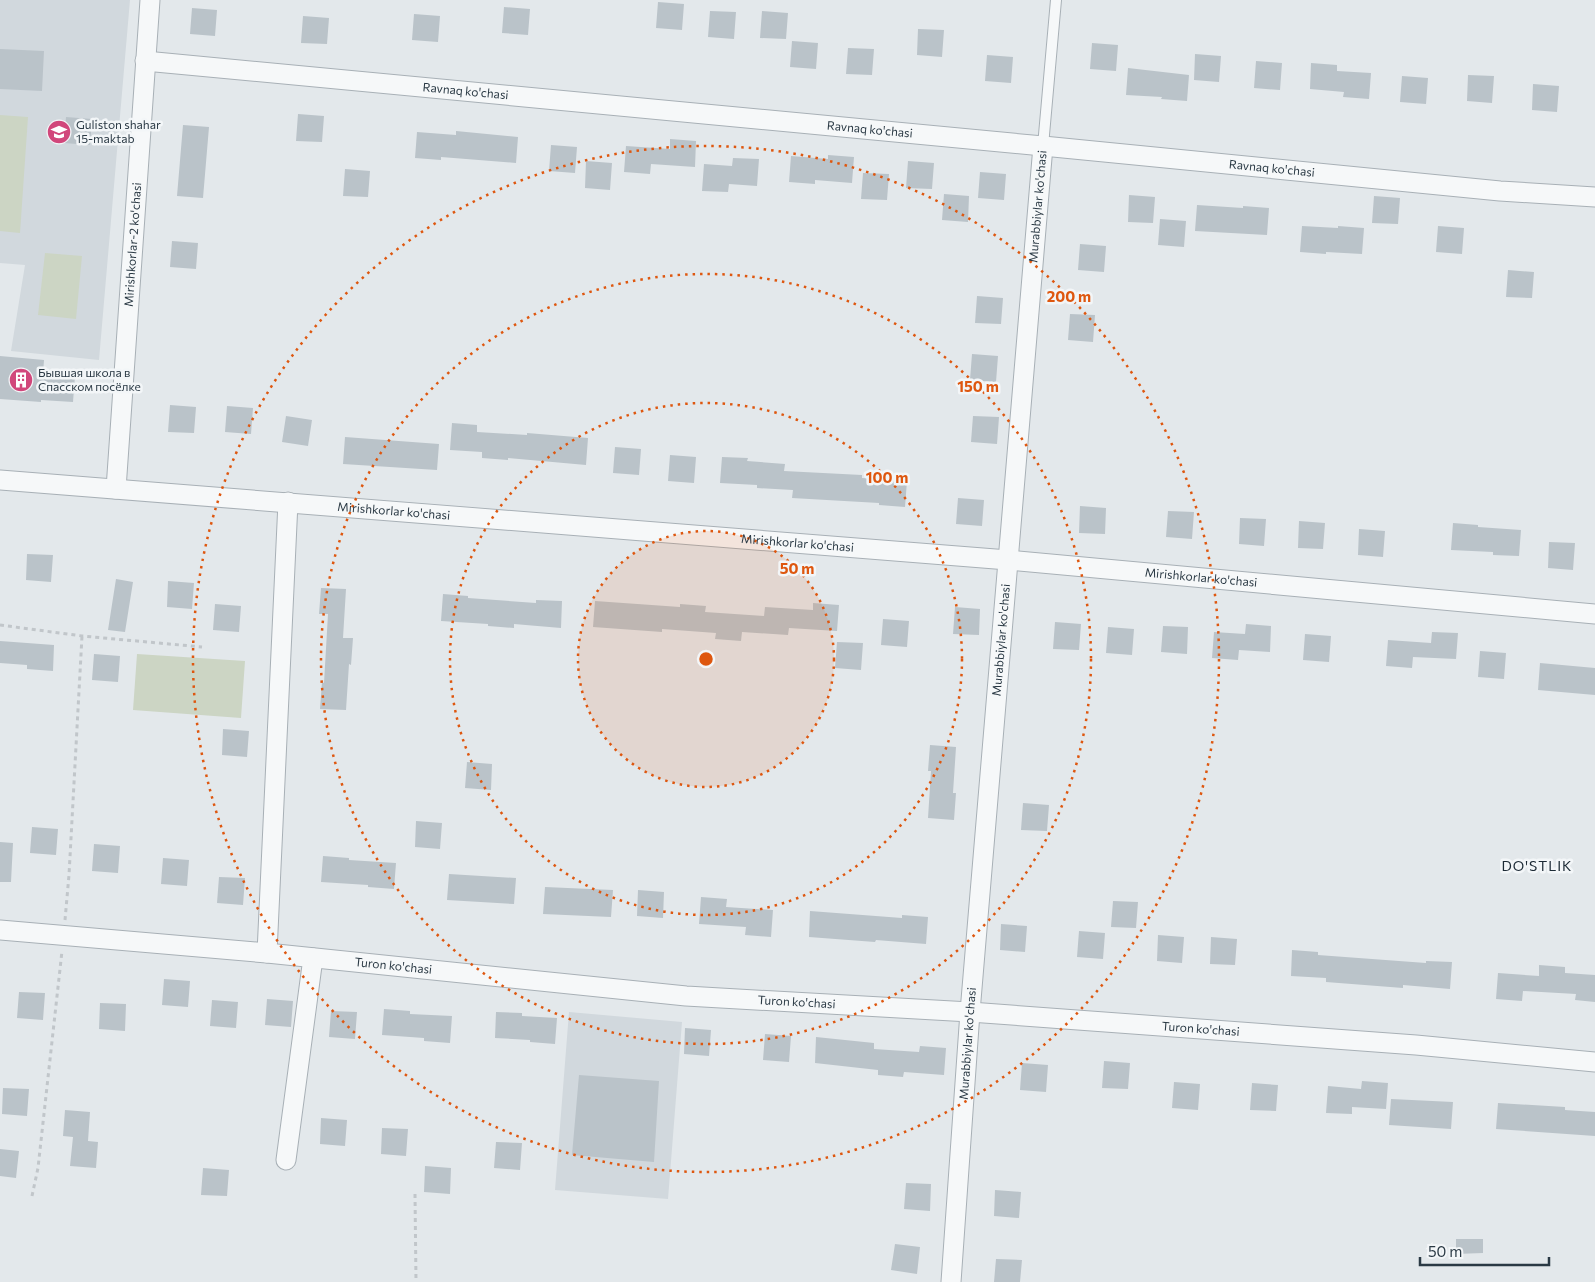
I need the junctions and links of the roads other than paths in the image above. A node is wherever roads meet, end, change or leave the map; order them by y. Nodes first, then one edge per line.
1 (150, 0) edge
2 (1056, 0) edge
3 (145, 61) junction
4 (1043, 146) junction
5 (1595, 197) edge
6 (0, 480) edge
7 (116, 489) junction
8 (288, 502) junction
9 (1008, 560) junction
10 (1595, 614) edge
11 (0, 930) edge
12 (267, 953) junction
13 (314, 958) junction
14 (970, 1012) junction
15 (1595, 1062) edge
16 (286, 1160) dead end
17 (951, 1282) edge

1 - 3 street, Mirishkorlar-2 ko'chasi
2 - 4 lane, Murabbiylar ko'chasi
3 - 4 street, Ravnaq ko'chasi
3 - 7 street, Mirishkorlar-2 ko'chasi
4 - 5 street, Ravnaq ko'chasi
4 - 9 street, Murabbiylar ko'chasi
6 - 7 street, Mirishkorlar ko'chasi
7 - 8 street, Mirishkorlar ko'chasi
8 - 9 street, Mirishkorlar ko'chasi
8 - 12 street
9 - 10 street, Mirishkorlar ko'chasi
9 - 14 street, Murabbiylar ko'chasi
11 - 12 street, Turon ko'chasi
12 - 13 street, Turon ko'chasi
13 - 14 street, Turon ko'chasi
13 - 16 street
14 - 15 street, Turon ko'chasi
14 - 17 street, Murabbiylar ko'chasi

